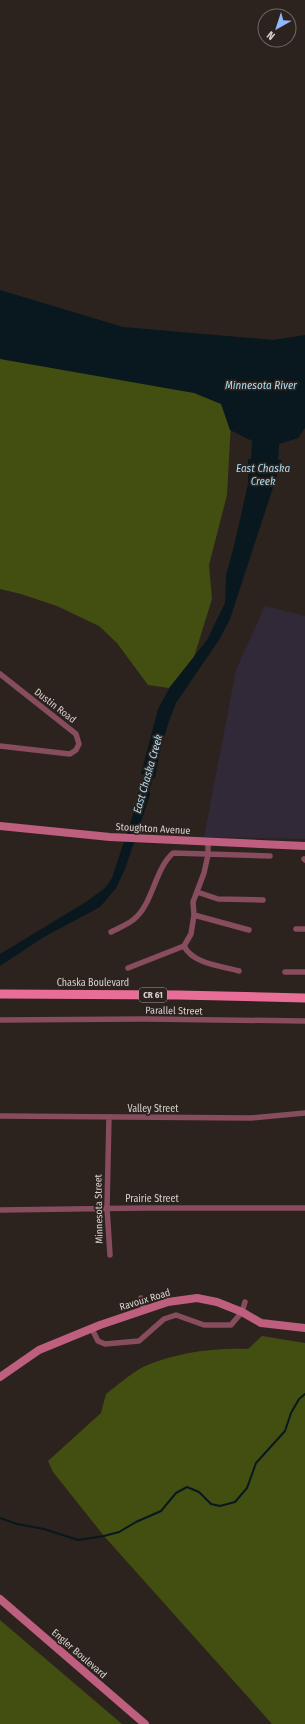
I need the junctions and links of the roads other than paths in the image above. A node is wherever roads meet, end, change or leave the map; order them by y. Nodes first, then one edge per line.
1 (0, 674) edge
2 (0, 746) edge
3 (0, 826) edge
4 (208, 841) junction
5 (305, 846) edge
6 (208, 855) junction
7 (270, 856) dead end
8 (197, 892) junction
9 (263, 900) dead end
10 (194, 915) junction
11 (296, 929) dead end
12 (305, 929) edge
13 (249, 930) dead end
14 (111, 932) dead end
15 (184, 946) junction
16 (128, 968) dead end
17 (239, 971) dead end
18 (285, 972) dead end
19 (305, 972) edge
20 (0, 994) edge
21 (305, 998) edge
22 (0, 1020) edge
23 (305, 1021) edge
24 (305, 1113) edge
25 (0, 1116) edge
26 (109, 1118) junction
27 (107, 1208) junction
28 (305, 1208) edge
29 (0, 1210) edge
30 (110, 1254) dead end
31 (141, 1298) dead end
32 (245, 1302) dead end
33 (144, 1310) junction
34 (242, 1312) junction
35 (305, 1328) edge
36 (92, 1329) junction
37 (0, 1377) edge
38 (0, 1599) edge
39 (145, 1724) edge

1 - 2 street, Dustin Road
3 - 4 street, Stoughton Avenue
4 - 5 street, Stoughton Avenue
4 - 6 street
6 - 7 street
6 - 8 street
6 - 14 street
8 - 9 street
8 - 10 street
10 - 13 street
10 - 15 street
11 - 12 street
15 - 16 street
15 - 17 street
18 - 19 street
20 - 21 main road, Chaska Boulevard / CR 61
22 - 23 street, Parallel Street
24 - 26 street, Valley Street
25 - 26 street, Valley Street
26 - 27 street, Minnesota Street
27 - 28 street, Prairie Street
27 - 29 street, Prairie Street
27 - 30 street, Minnesota Street
31 - 33 street
32 - 34 street
33 - 34 street, Ravoux Road
33 - 36 street, Ravoux Road
34 - 35 street, Ravoux Road
34 - 36 street
36 - 37 street, Ravoux Road
38 - 39 street, Engler Boulevard

